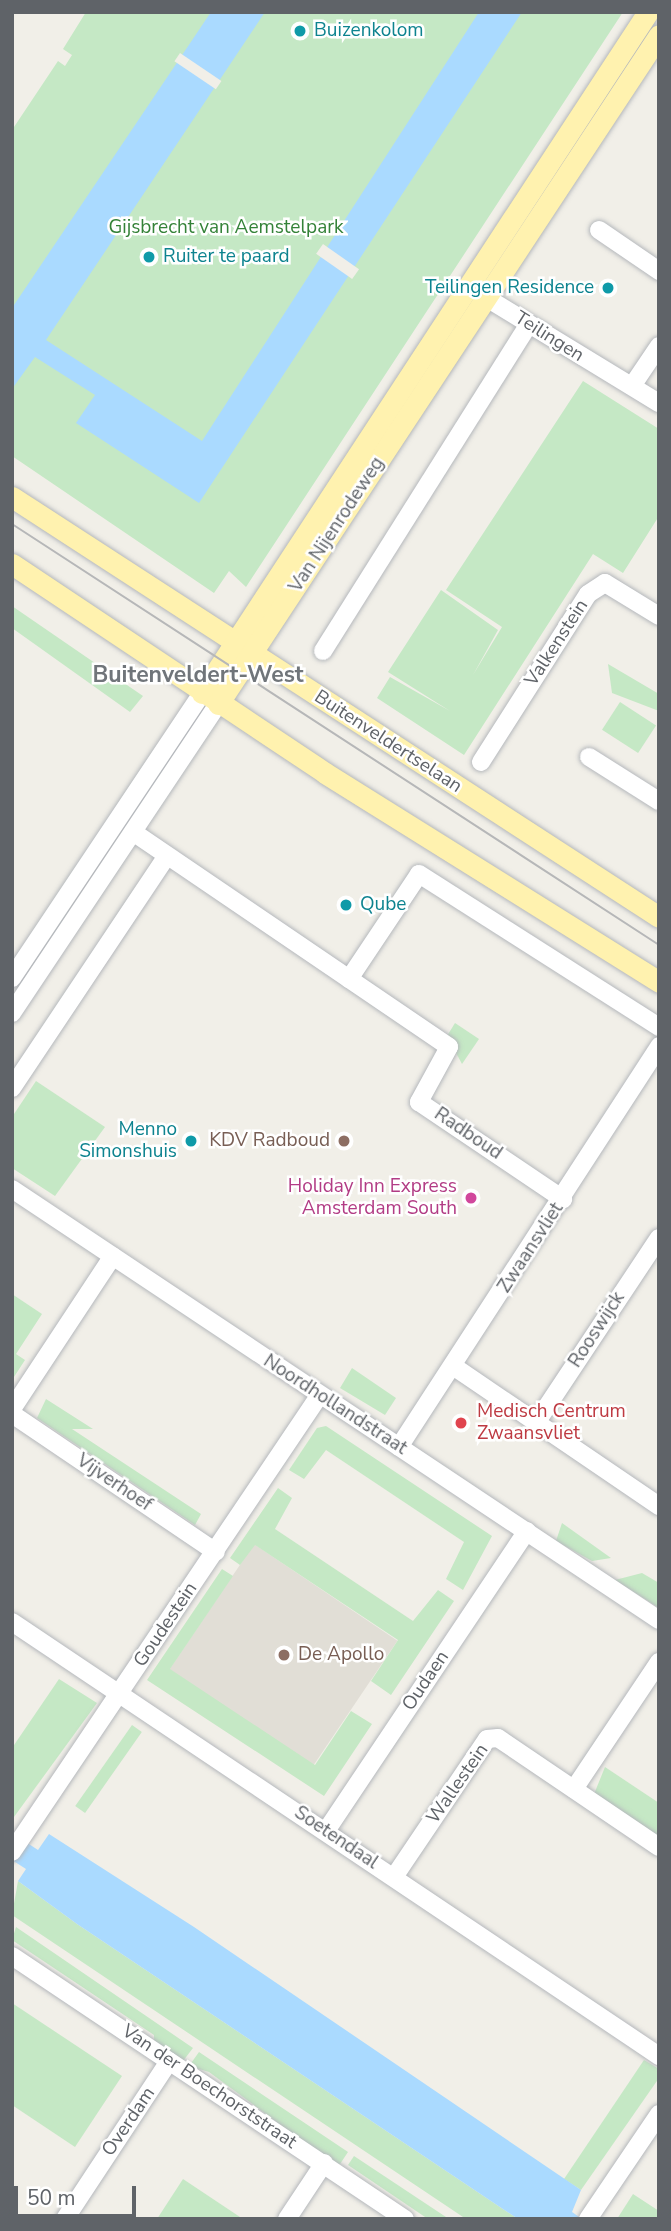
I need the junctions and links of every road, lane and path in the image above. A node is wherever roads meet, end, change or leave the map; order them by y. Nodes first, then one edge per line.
1 (648, 12) edge
2 (659, 35) edge
3 (599, 230) dead end
4 (659, 271) edge
5 (476, 292) junction
6 (528, 325) junction
7 (659, 346) edge
8 (632, 386) junction
9 (659, 403) edge
10 (12, 497) edge
11 (12, 564) edge
12 (659, 616) edge
13 (243, 649) junction
14 (323, 652) dead end
15 (210, 698) junction
16 (589, 757) dead end
17 (481, 762) dead end
18 (659, 801) edge
19 (134, 832) junction
20 (167, 856) junction
21 (659, 917) edge
22 (12, 978) edge
23 (349, 979) junction
24 (659, 982) edge
25 (12, 1013) edge
26 (659, 1027) edge
27 (659, 1046) edge
28 (12, 1088) edge
29 (12, 1189) edge
30 (563, 1199) junction
31 (659, 1238) edge
32 (113, 1256) junction
33 (453, 1366) junction
34 (319, 1396) junction
35 (12, 1411) edge
36 (536, 1423) junction
37 (399, 1447) junction
38 (659, 1506) edge
39 (527, 1531) junction
40 (216, 1552) junction
41 (659, 1620) edge
42 (12, 1622) edge
43 (659, 1662) edge
44 (120, 1694) junction
45 (573, 1789) junction
46 (326, 1831) junction
47 (659, 1847) edge
48 (12, 1852) edge
49 (394, 1877) junction
50 (12, 1956) edge
51 (659, 2056) edge
52 (169, 2061) junction
53 (659, 2114) edge
54 (324, 2163) junction
55 (65, 2219) edge
56 (286, 2219) edge
57 (405, 2219) edge
58 (588, 2219) edge

1 - 5 main road, Van Nijenrodeweg
2 - 5 main road, Van Nijenrodeweg
3 - 4 street
5 - 6 street, Teilingen
5 - 13 main road, Van Nijenrodeweg
6 - 8 street, Teilingen
6 - 14 street
7 - 8 street
8 - 9 street, Teilingen
10 - 13 main road, Buitenveldertselaan
11 - 15 main road
12 - 17 street, Valkenstein
13 - 15 main road, Van Nijenrodeweg
13 - 21 main road, Buitenveldertselaan
15 - 19 street, Van Nijenrodeweg
15 - 22 street, Van Nijenrodeweg
15 - 24 main road
16 - 18 street
19 - 20 street, Radboud
19 - 25 street, Van Nijenrodeweg
20 - 23 street, Radboud
20 - 28 street
23 - 26 street
23 - 30 street, Radboud
27 - 30 street, Zwaansvliet
29 - 32 street, Noordhollandstraat
30 - 33 street, Zwaansvliet
31 - 36 street, Rooswijck
32 - 34 street, Noordhollandstraat
32 - 35 street, Vijverhoef
33 - 36 street
33 - 37 street, Zwaansvliet
34 - 37 street, Noordhollandstraat
34 - 40 street, Goudestein
35 - 40 street, Vijverhoef
36 - 38 street
37 - 39 street, Noordhollandstraat
39 - 41 street, Noordhollandstraat
39 - 46 street, Oudaen
40 - 44 street, Goudestein
42 - 44 street, Soetendaal
43 - 45 street
44 - 46 street, Soetendaal
44 - 48 street, Goudestein
45 - 47 street, Wallestein
45 - 49 street, Wallestein
46 - 49 street, Soetendaal
49 - 51 street, Soetendaal
50 - 52 street, Van der Boechorststraat
52 - 54 street, Van der Boechorststraat
52 - 55 street, Overdam
53 - 58 street
54 - 56 street
54 - 57 street, Van der Boechorststraat

